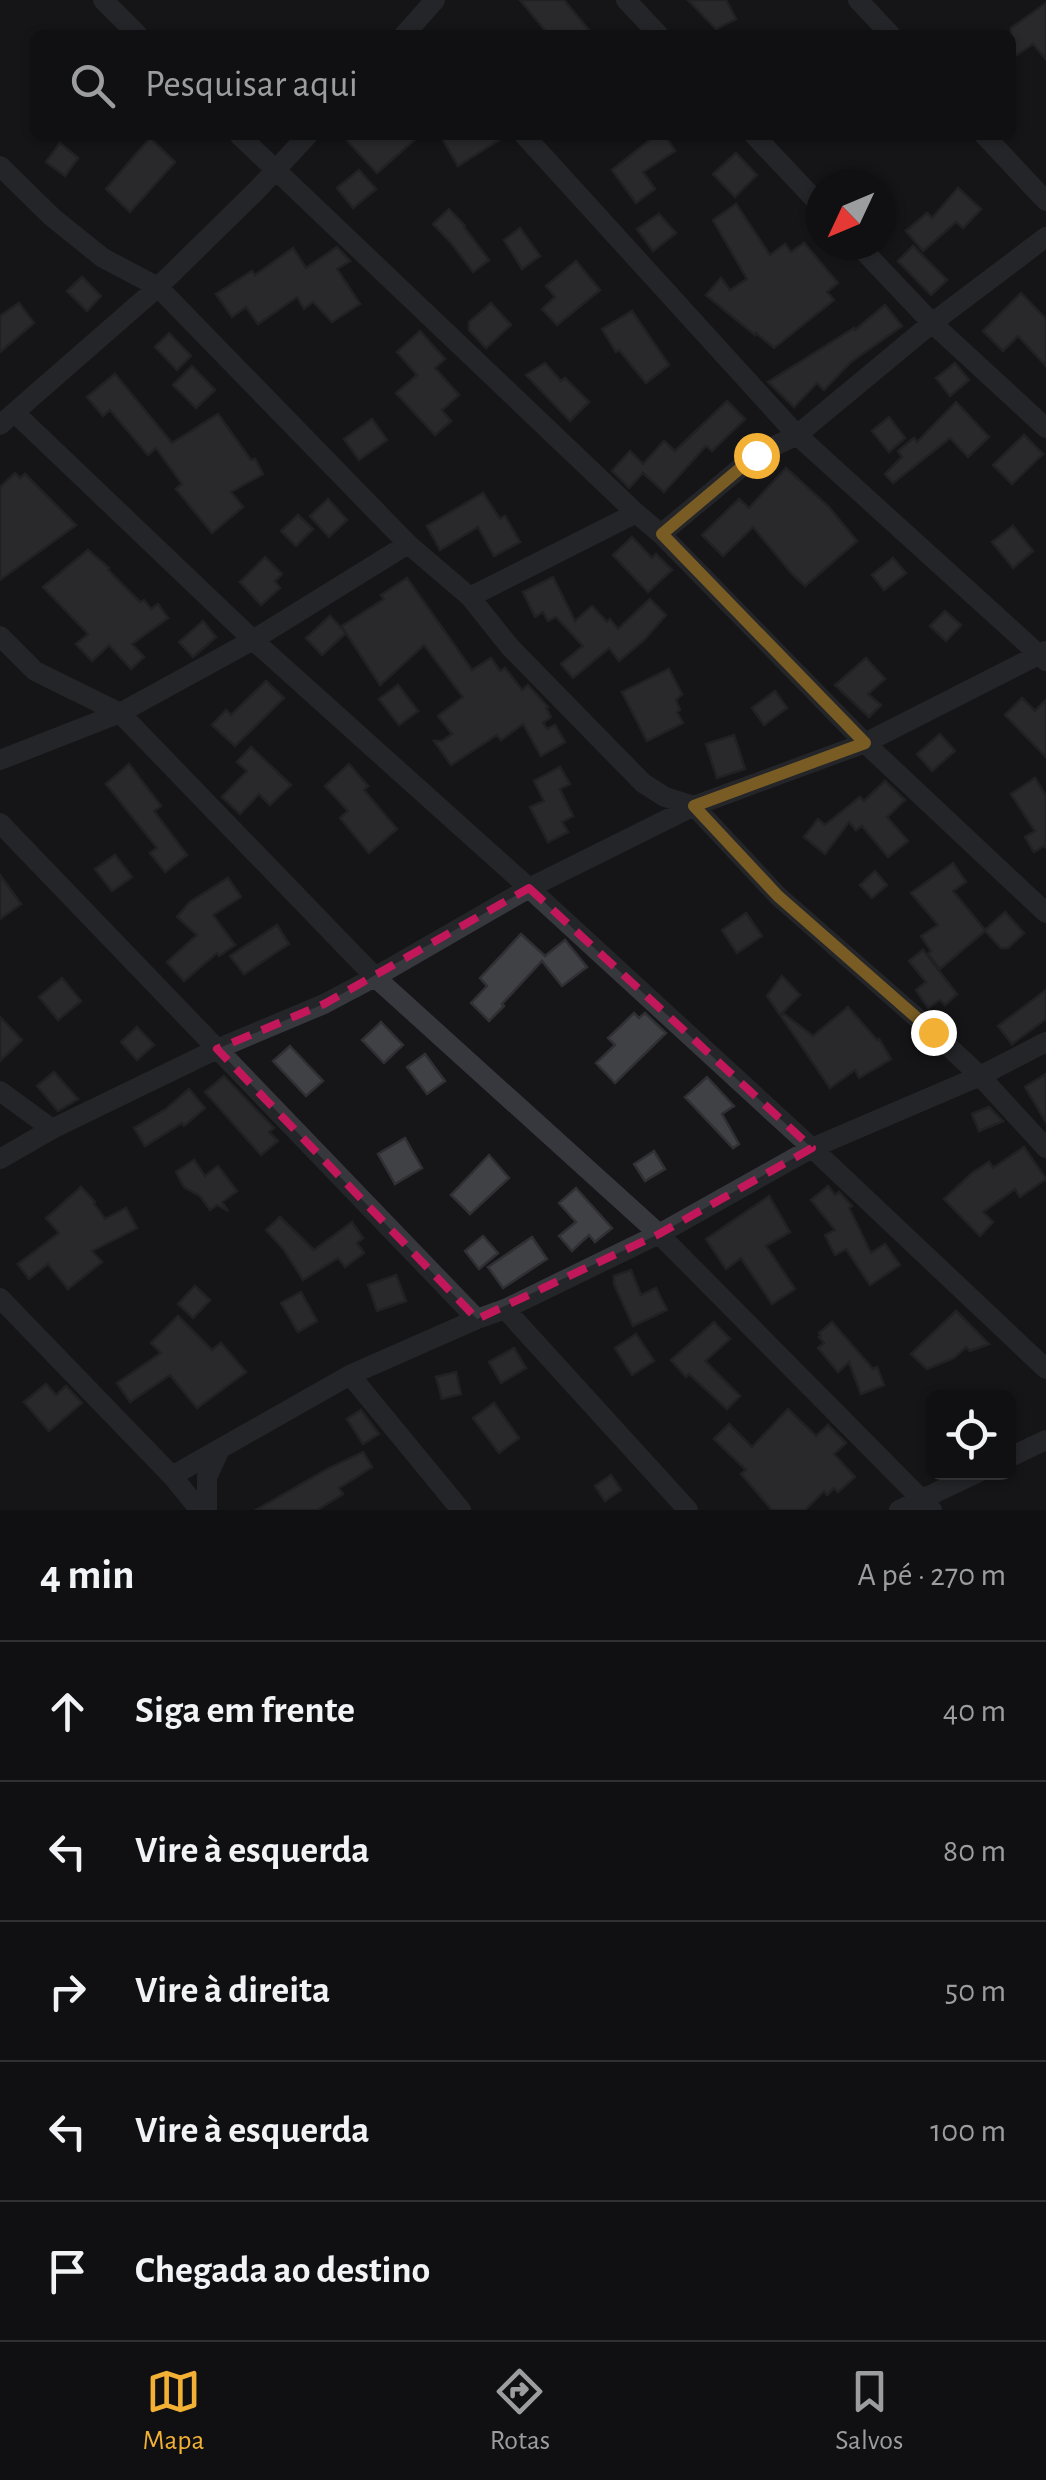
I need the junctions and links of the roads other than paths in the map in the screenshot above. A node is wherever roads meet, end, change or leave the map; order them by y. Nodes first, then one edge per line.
1 (103, 0) edge
2 (435, 0) edge
3 (626, 0) edge
4 (858, 0) edge
5 (426, 27) edge
6 (133, 30) edge
7 (655, 30) edge
8 (885, 30) edge
9 (245, 140) edge
10 (303, 140) edge
11 (529, 140) edge
12 (759, 140) edge
13 (989, 140) edge
14 (0, 166) edge
15 (275, 170) junction
16 (806, 190) edge
17 (1046, 201) edge
18 (1046, 236) edge
19 (872, 260) edge
20 (158, 287) junction
21 (932, 323) junction
22 (7, 419) edge
23 (1046, 428) edge
24 (797, 436) junction
25 (636, 512) junction
26 (662, 534) junction
27 (408, 544) junction
28 (470, 597) junction
29 (0, 636) edge
30 (252, 640) junction
31 (1044, 656) edge
32 (120, 713) junction
33 (865, 743) junction
34 (0, 760) edge
35 (694, 806) junction
36 (0, 823) edge
37 (529, 888) junction
38 (1046, 913) edge
39 (375, 978) junction
40 (1046, 1042) edge
41 (217, 1049) junction
42 (980, 1076) junction
43 (0, 1092) edge
44 (52, 1129) junction
45 (812, 1148) junction
46 (1046, 1148) edge
47 (0, 1159) edge
48 (659, 1234) junction
49 (0, 1298) edge
50 (505, 1309) junction
51 (477, 1318) junction
52 (1046, 1369) edge
53 (350, 1374) junction
54 (1046, 1440) edge
55 (220, 1449) junction
56 (1016, 1454) edge
57 (172, 1476) junction
58 (966, 1480) edge
59 (927, 1505) edge
60 (204, 1510) edge
61 (461, 1510) edge
62 (688, 1510) edge
63 (899, 1510) edge

1 - 6 street
2 - 5 street
3 - 7 street
4 - 8 street
9 - 15 street
10 - 15 street
11 - 24 street
12 - 16 street
13 - 17 street
14 - 20 street
15 - 20 street
15 - 25 street
18 - 21 street
19 - 21 street
20 - 22 street
20 - 27 street
21 - 23 street
21 - 24 street
22 - 30 street
24 - 26 street
24 - 31 street
25 - 26 street
25 - 28 street
26 - 33 street
27 - 28 street
27 - 30 street
28 - 35 street
29 - 32 street
30 - 32 street
30 - 37 street
31 - 33 street
32 - 34 street
32 - 39 street
33 - 35 street
33 - 38 street
35 - 37 street
35 - 42 street
36 - 41 street
37 - 39 street
37 - 45 street
39 - 41 street
39 - 48 street
40 - 42 street
41 - 44 street
41 - 51 street
42 - 45 street
42 - 46 street
43 - 44 street
44 - 47 street
45 - 48 street
45 - 52 street
48 - 50 street
48 - 59 street
49 - 57 street
50 - 51 street
50 - 62 street
51 - 53 street
53 - 55 street
53 - 61 street
54 - 56 street
55 - 57 street
55 - 60 street
57 - 60 street
58 - 59 street
59 - 63 street

